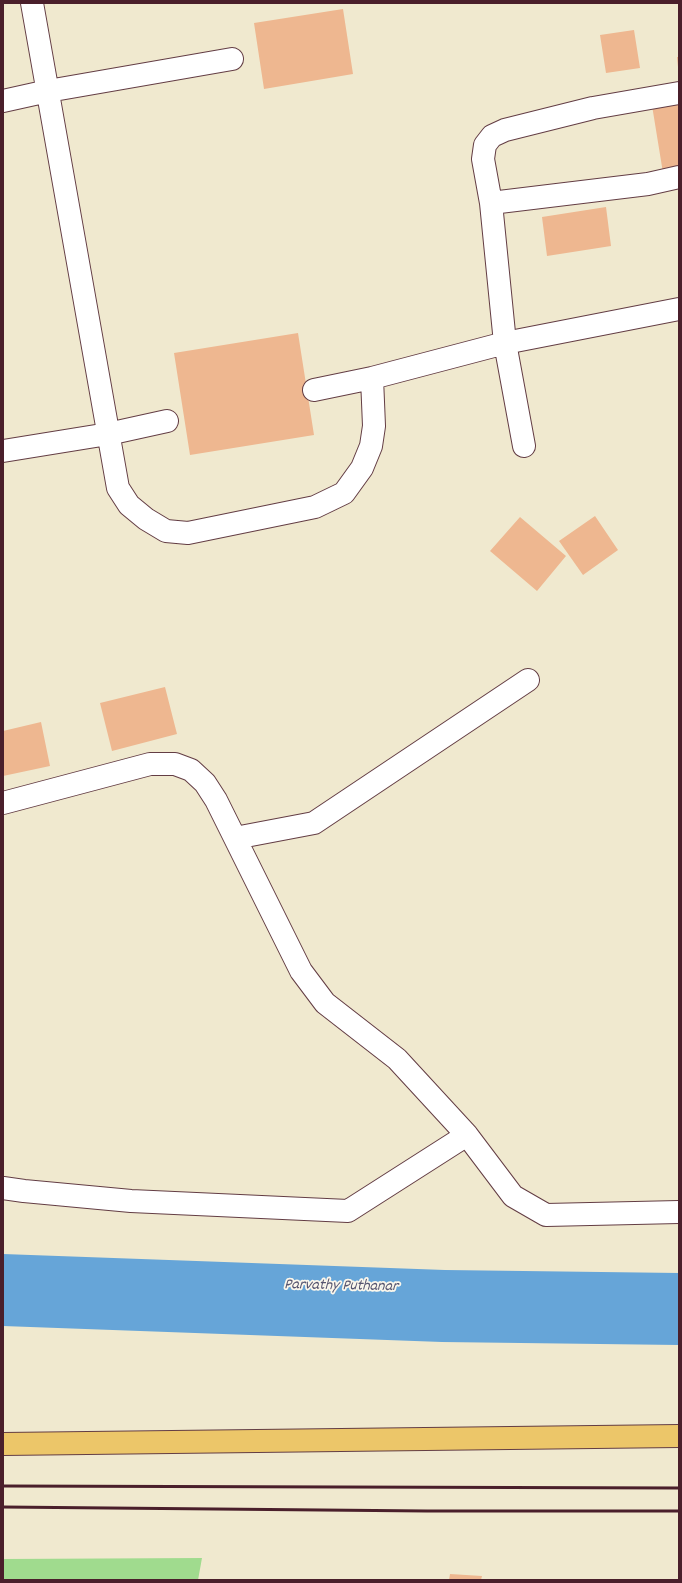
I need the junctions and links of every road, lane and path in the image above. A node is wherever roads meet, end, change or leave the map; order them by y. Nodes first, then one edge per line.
1 (32, 3) edge
2 (232, 59) dead end
3 (48, 91) junction
4 (679, 93) edge
5 (3, 101) edge
6 (679, 177) edge
7 (491, 203) junction
8 (679, 309) edge
9 (505, 343) junction
10 (372, 378) junction
11 (314, 390) dead end
12 (167, 421) dead end
13 (108, 434) junction
14 (524, 446) dead end
15 (3, 452) edge
16 (528, 680) dead end
17 (3, 803) edge
18 (235, 838) junction
19 (467, 1135) junction
20 (3, 1188) edge
21 (679, 1212) edge
22 (679, 1436) edge
23 (3, 1444) edge

1 - 3 lane
2 - 3 lane
3 - 5 lane
3 - 13 lane
4 - 7 lane
6 - 7 lane
7 - 9 lane
8 - 9 lane
9 - 10 lane
9 - 14 lane
10 - 11 lane
10 - 13 lane
12 - 13 lane
13 - 15 lane
16 - 18 lane
17 - 18 lane
18 - 19 lane
19 - 20 lane
19 - 21 lane
22 - 23 main road

